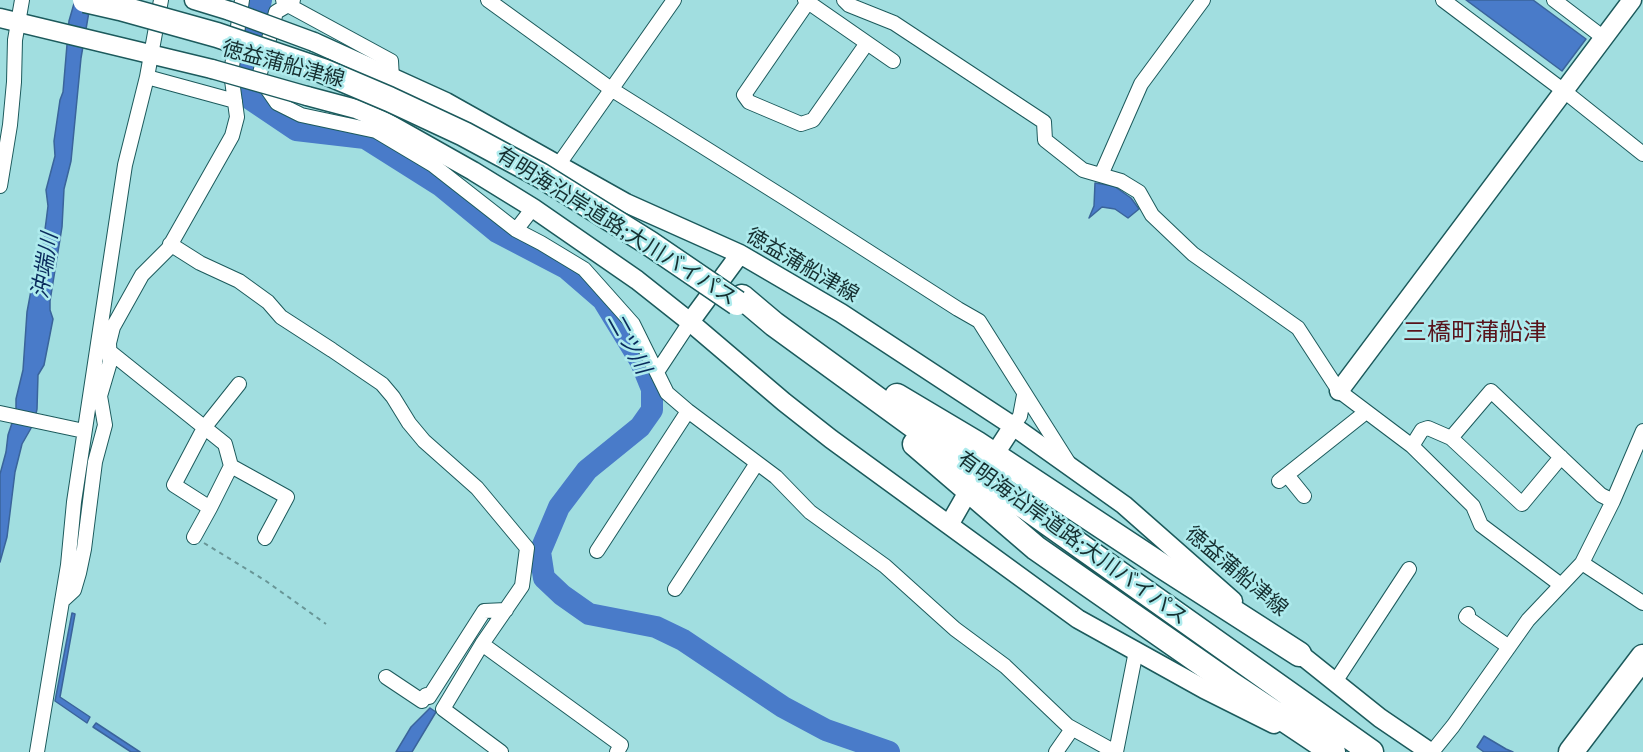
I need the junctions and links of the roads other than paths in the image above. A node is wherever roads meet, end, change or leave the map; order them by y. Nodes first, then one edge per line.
1 (22, 0) edge
2 (85, 0) edge
3 (121, 0) edge
4 (161, 0) edge
5 (194, 0) edge
6 (488, 0) edge
7 (674, 0) edge
8 (844, 0) edge
9 (1203, 0) edge
10 (1443, 0) edge
11 (1554, 0) edge
12 (1632, 0) edge
13 (807, 1) edge
14 (288, 2) edge
15 (236, 5) edge
16 (14, 22) edge
17 (1604, 38) junction
18 (867, 43) junction
19 (145, 53) junction
20 (893, 61) dead end
21 (0, 73) edge
22 (147, 77) junction
23 (392, 79) junction
24 (14, 82) junction
25 (611, 89) junction
26 (1564, 91) junction
27 (235, 101) junction
28 (1643, 154) edge
29 (559, 164) junction
30 (1101, 175) junction
31 (0, 186) edge
32 (533, 208) junction
33 (516, 230) junction
34 (170, 244) junction
35 (740, 254) junction
36 (740, 300) junction
37 (690, 322) junction
38 (774, 324) junction
39 (109, 351) junction
40 (657, 372) junction
41 (239, 384) dead end
42 (1339, 391) junction
43 (1024, 395) junction
44 (688, 411) junction
45 (1366, 412) junction
46 (0, 413) edge
47 (1013, 426) junction
48 (204, 428) junction
49 (80, 430) junction
50 (1643, 431) edge
51 (1451, 438) junction
52 (1000, 446) dead end
53 (1412, 446) junction
54 (1561, 457) junction
55 (758, 464) junction
56 (231, 466) junction
57 (1071, 467) junction
58 (1304, 496) dead end
59 (965, 497) dead end
60 (1613, 501) junction
61 (210, 507) junction
62 (949, 525) junction
63 (194, 537) road end
64 (265, 538) dead end
65 (597, 551) dead end
66 (1582, 563) junction
67 (1409, 569) dead end
68 (1561, 585) junction
69 (675, 589) dead end
70 (62, 601) junction
71 (1643, 603) edge
72 (506, 610) junction
73 (1468, 614) dead end
74 (482, 644) junction
75 (1509, 647) junction
76 (1136, 651) junction
77 (1299, 654) junction
78 (1643, 657) edge
79 (386, 677) dead end
80 (1335, 682) junction
81 (1072, 729) junction
82 (37, 752) edge
83 (501, 752) edge
84 (617, 752) edge
85 (1056, 752) edge
86 (1115, 752) edge
87 (1332, 752) edge
88 (1371, 752) edge
89 (1431, 752) edge
90 (1571, 752) edge

1 - 16 street
2 - 36 highway, 有明海沿岸道路;大川バイパス, bridge
3 - 36 highway, 有明海沿岸道路;大川バイパス
4 - 19 street
5 - 15 main road, 徳益蒲船津線
6 - 25 street
7 - 25 street
8 - 30 street
9 - 30 street
10 - 26 street
11 - 17 street
12 - 17 main road
13 - 18 street
13 - 18 street
14 - 23 street
14 - 33 street
15 - 23 main road, 徳益蒲船津線, bridge
15 - 27 street
16 - 19 main road, 徳益蒲船津線
16 - 24 street
17 - 26 main road
18 - 20 street
19 - 22 street
19 - 32 main road, 徳益蒲船津線, bridge
21 - 24 street
22 - 27 street
22 - 49 street
23 - 29 main road, 徳益蒲船津線
24 - 31 street
25 - 29 street
25 - 43 street
26 - 28 street
26 - 42 main road
27 - 34 street
29 - 32 main road
29 - 35 main road, 徳益蒲船津線
30 - 42 street
32 - 33 street
32 - 37 main road, 徳益蒲船津線
33 - 40 street
34 - 39 street
34 - 72 street
35 - 37 main road
35 - 47 main road, 徳益蒲船津線
36 - 38 highway, 有明海沿岸道路;大川バイパス
37 - 40 street
37 - 62 main road, 徳益蒲船津線
38 - 77 highway
38 - 87 highway
38 - 88 highway, 有明海沿岸道路;大川バイパス
39 - 48 street
39 - 70 street
40 - 44 street
41 - 48 street
42 - 45 street
43 - 47 street
43 - 57 street
44 - 55 street
44 - 65 street
45 - 53 street
45 - 58 street
46 - 49 street
47 - 52 main road
47 - 57 main road, 徳益蒲船津線
48 - 56 street
48 - 61 street
49 - 70 street
50 - 60 street
51 - 53 street
51 - 54 street
51 - 54 street
53 - 68 street
54 - 60 street
55 - 69 street
55 - 81 street
56 - 61 street
56 - 64 street
57 - 77 main road, 徳益蒲船津線
59 - 62 main road
60 - 66 street
61 - 63 street
62 - 76 main road, 徳益蒲船津線
66 - 68 street
66 - 71 street
67 - 80 street
68 - 75 street
70 - 82 street
72 - 74 street
72 - 79 street
73 - 75 street
74 - 83 street
74 - 84 street
75 - 89 street
76 - 86 street
76 - 87 main road, 徳益蒲船津線
77 - 80 main road, 徳益蒲船津線
78 - 90 highway
80 - 89 main road, 徳益蒲船津線
81 - 85 street
81 - 86 street

